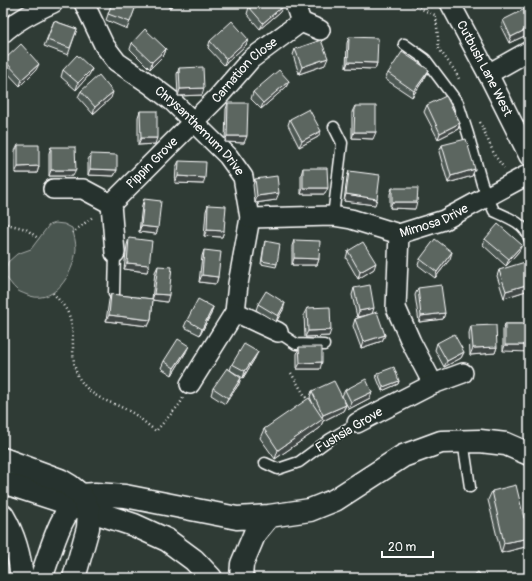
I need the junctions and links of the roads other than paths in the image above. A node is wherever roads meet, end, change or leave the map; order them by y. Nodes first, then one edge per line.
1 (53, 3) edge
2 (84, 3) edge
3 (450, 3) edge
4 (295, 4) dead end
5 (301, 22) junction
6 (320, 30) dead end
7 (3, 33) edge
8 (404, 44) dead end
9 (529, 51) edge
10 (488, 74) junction
11 (192, 122) junction
12 (334, 127) dead end
13 (529, 156) edge
14 (529, 174) edge
15 (53, 189) dead end
16 (488, 197) junction
17 (111, 204) junction
18 (333, 216) junction
19 (250, 218) junction
20 (399, 234) junction
21 (529, 238) edge
22 (115, 253) joint
23 (114, 294) edge
24 (235, 312) junction
25 (278, 332) joint
26 (324, 345) dead end
27 (463, 373) dead end
28 (190, 384) road end
29 (433, 384) junction
30 (357, 423) joint
31 (463, 441) junction
32 (529, 443) edge
33 (506, 444) junction
34 (529, 454) edge
35 (3, 459) edge
36 (265, 463) dead end
37 (3, 482) edge
38 (470, 487) dead end
39 (80, 503) junction
40 (3, 516) edge
41 (269, 516) junction
42 (22, 578) edge
43 (42, 578) edge
44 (74, 578) edge
45 (211, 578) edge
46 (241, 578) edge

1 - 7 street
2 - 11 street, Chrysanthemum Drive
3 - 10 street, Cutbush Lane West
4 - 5 street
5 - 6 street
5 - 11 street, Carnation Close
8 - 16 lane
9 - 10 street
10 - 13 street, Cutbush Lane West
11 - 17 street, Pippin Grove
11 - 19 street, Chrysanthemum Drive
12 - 18 lane
14 - 16 street, Mimosa Drive
15 - 17 street
16 - 20 street, Mimosa Drive
16 - 21 lane
17 - 22 street
18 - 19 street, Mimosa Drive
18 - 20 street, Mimosa Drive
19 - 24 street, Chrysanthemum Drive
20 - 29 street
22 - 23 lane
24 - 25 street
24 - 28 street, Chrysanthemum Drive
25 - 26 lane
27 - 29 street, Fushsia Grove
29 - 30 street, Fushsia Grove
30 - 36 lane, Fushsia Grove
31 - 33 main road
31 - 38 lane
31 - 41 main road
32 - 33 street
33 - 34 main road
35 - 39 main road
37 - 39 main road
39 - 41 main road
39 - 43 main road
39 - 44 main road
39 - 45 main road
40 - 42 main road
41 - 46 main road

